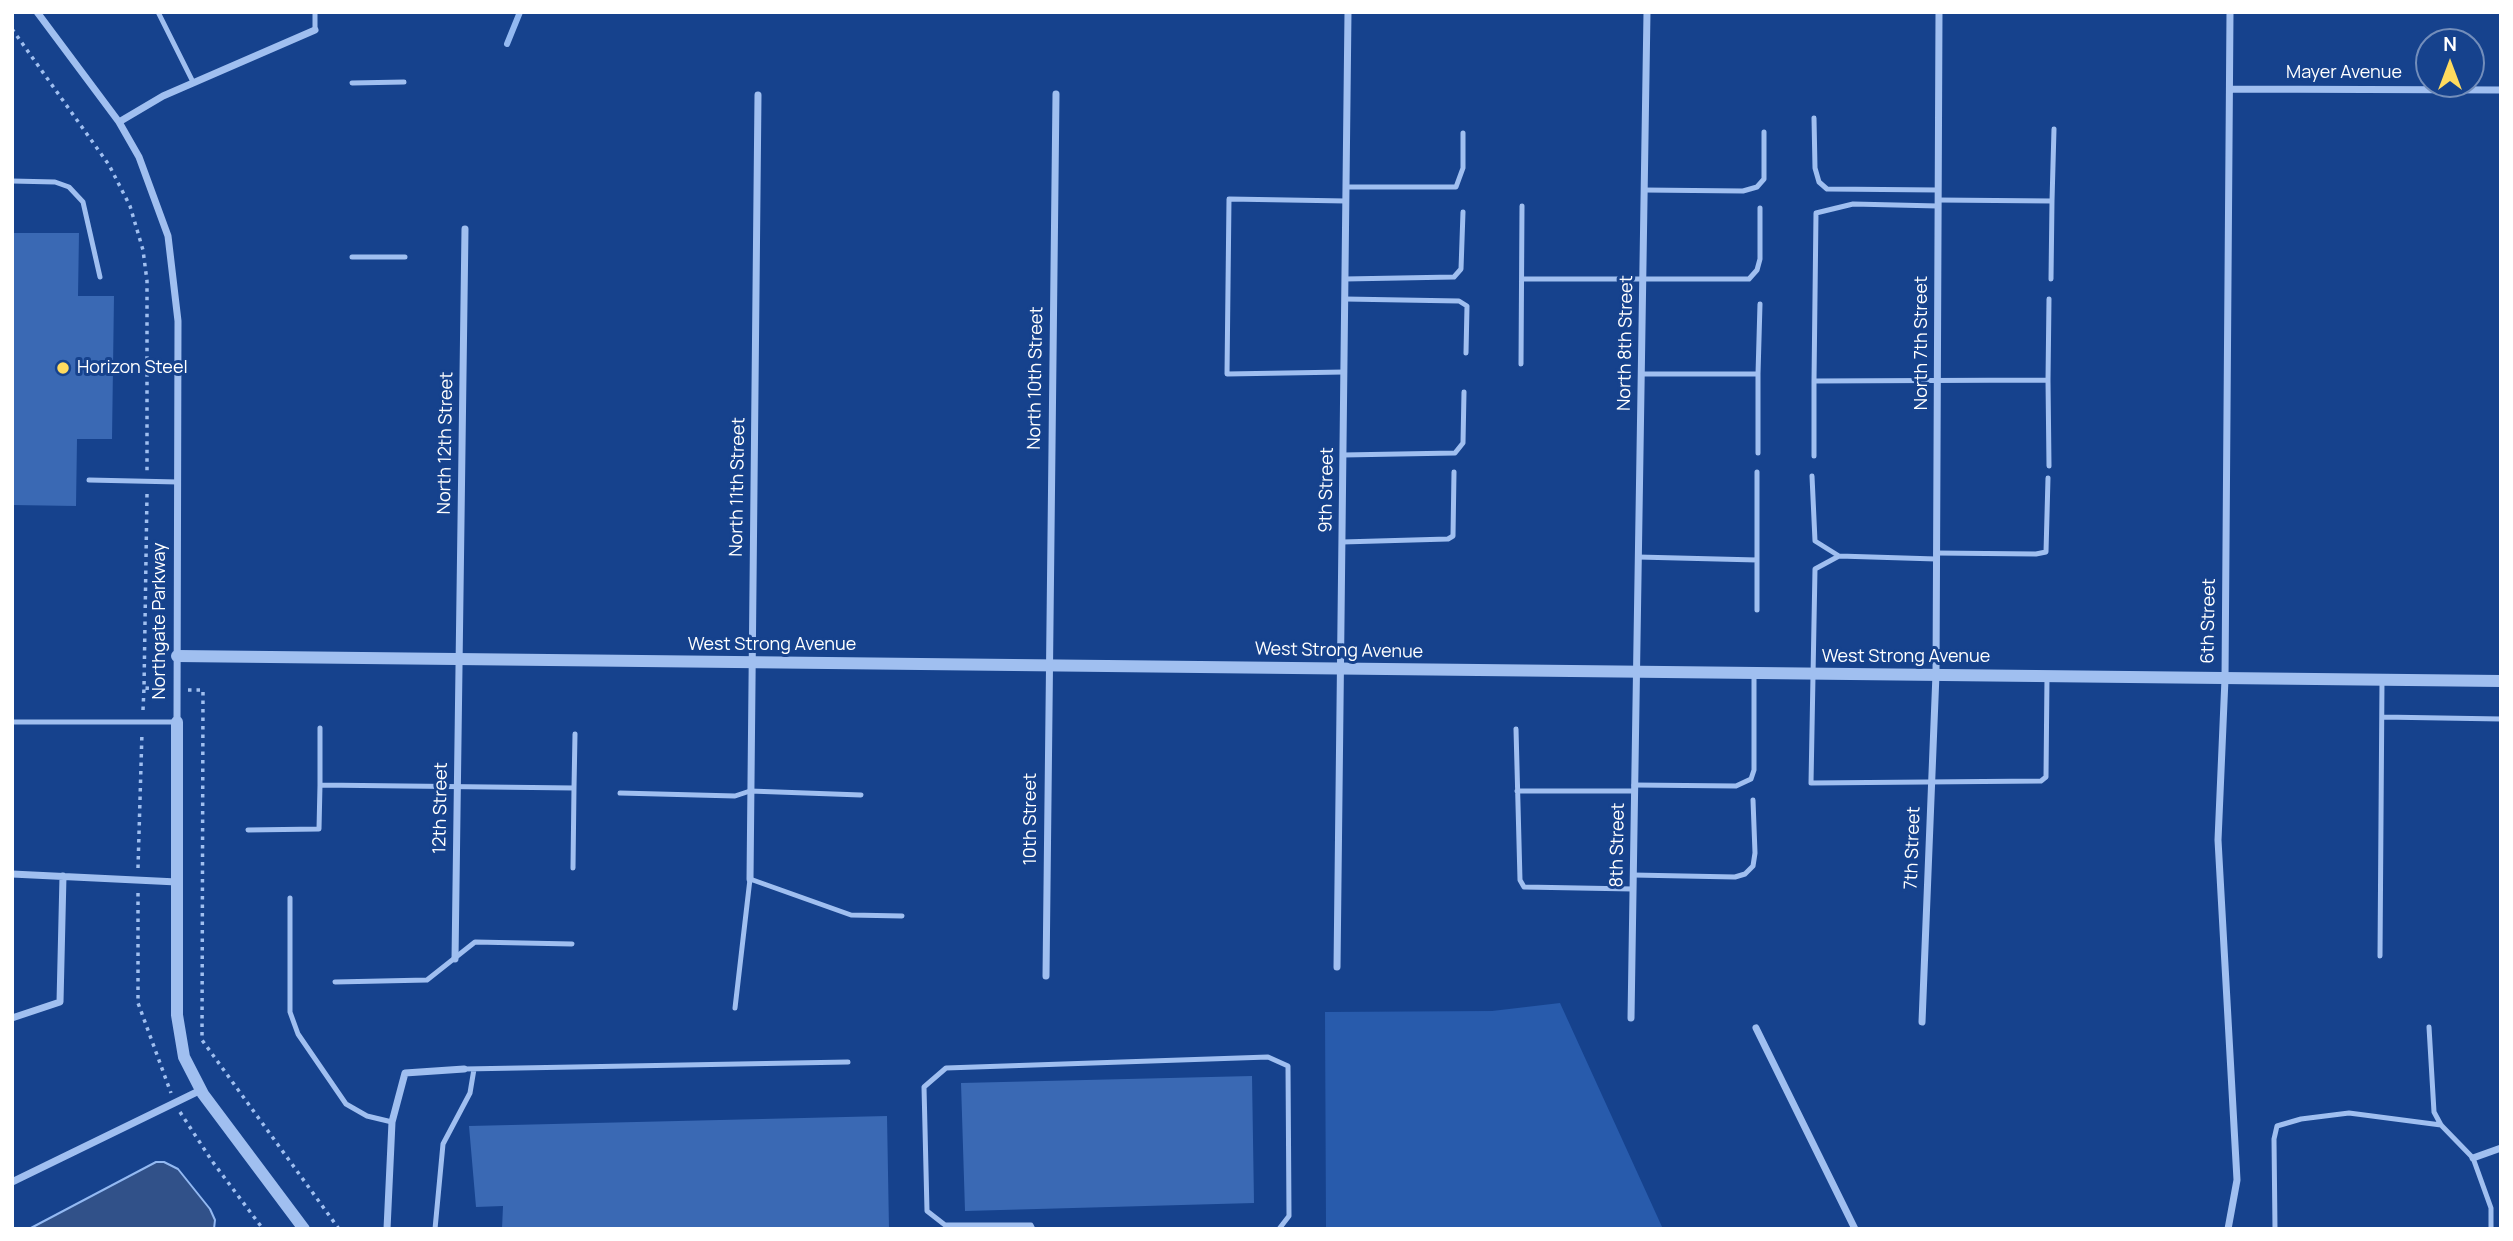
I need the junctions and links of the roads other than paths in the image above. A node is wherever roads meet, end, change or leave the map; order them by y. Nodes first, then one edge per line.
1 (37, 12) edge
2 (159, 12) edge
3 (315, 12) edge
4 (1348, 12) edge
5 (1647, 12) edge
6 (1939, 12) edge
7 (2230, 12) edge
8 (316, 30) joint
9 (194, 82) junction
10 (404, 82) dead end
11 (352, 83) dead end
12 (2230, 89) junction
13 (2501, 90) edge
14 (1056, 94) dead end
15 (758, 95) dead end
16 (1814, 118) dead end
17 (119, 122) junction
18 (2054, 129) dead end
19 (1764, 132) dead end
20 (1463, 133) dead end
21 (12, 181) edge
22 (1346, 187) junction
23 (1644, 190) junction
24 (1938, 190) junction
25 (1346, 201) junction
26 (2052, 201) junction
27 (1938, 203) junction
28 (1522, 206) dead end
29 (1760, 208) dead end
30 (1463, 212) dead end
31 (465, 229) dead end
32 (352, 257) dead end
33 (405, 257) dead end
34 (100, 277) dead end
35 (1345, 279) junction
36 (1522, 279) junction
37 (1643, 279) junction
38 (2051, 279) dead end
39 (1345, 299) junction
40 (2049, 299) dead end
41 (1760, 304) dead end
42 (1466, 353) dead end
43 (1521, 364) dead end
44 (1344, 372) junction
45 (1641, 374) junction
46 (1758, 374) junction
47 (1937, 379) junction
48 (2048, 380) junction
49 (1814, 381) junction
50 (1464, 392) dead end
51 (1758, 453) dead end
52 (1343, 454) junction
53 (1814, 456) dead end
54 (2049, 466) dead end
55 (1454, 472) dead end
56 (1757, 472) dead end
57 (1812, 476) dead end
58 (2048, 478) dead end
59 (89, 480) dead end
60 (177, 482) junction
61 (1342, 542) junction
62 (1839, 556) junction
63 (1937, 556) junction
64 (1638, 557) junction
65 (1757, 560) junction
66 (1757, 610) dead end
67 (177, 656) junction
68 (458, 657) junction
69 (751, 663) junction
70 (1048, 663) junction
71 (1341, 668) junction
72 (1636, 674) junction
73 (1754, 674) junction
74 (1812, 674) junction
75 (1936, 674) junction
76 (2047, 676) junction
77 (2225, 679) junction
78 (2382, 680) junction
79 (2501, 681) edge
80 (2382, 717) junction
81 (2501, 719) edge
82 (12, 722) edge
83 (177, 722) junction
84 (320, 728) dead end
85 (1516, 729) dead end
86 (575, 734) dead end
87 (1932, 782) junction
88 (320, 785) junction
89 (457, 787) junction
90 (574, 788) junction
91 (1634, 788) junction
92 (750, 791) junction
93 (1517, 791) junction
94 (620, 793) dead end
95 (861, 795) dead end
96 (1753, 800) dead end
97 (248, 830) dead end
98 (573, 868) dead end
99 (12, 874) edge
100 (1633, 875) junction
101 (63, 876) junction
102 (750, 879) junction
103 (177, 882) junction
104 (1633, 889) junction
105 (290, 898) dead end
106 (902, 916) dead end
107 (572, 944) dead end
108 (2380, 956) dead end
109 (455, 959) junction
110 (1337, 968) dead end
111 (1046, 976) dead end
112 (335, 982) dead end
113 (735, 1008) dead end
114 (12, 1018) edge
115 (1631, 1018) dead end
116 (1922, 1022) dead end
117 (2429, 1027) dead end
118 (1756, 1028) dead end
119 (848, 1062) dead end
120 (464, 1069) joint
121 (474, 1069) junction
122 (201, 1090) junction
123 (392, 1122) junction
124 (2441, 1125) junction
125 (2501, 1148) edge
126 (2473, 1158) junction
127 (12, 1182) edge
128 (304, 1229) edge
129 (387, 1229) edge
130 (435, 1229) edge
131 (1032, 1229) edge
132 (1279, 1229) edge
133 (1855, 1229) edge
134 (2228, 1229) edge
135 (2275, 1229) edge
136 (2491, 1229) edge

1 - 17 street, Northgate Parkway
2 - 9 lane
3 - 8 lane
4 - 22 street, 9th Street
5 - 23 street, North 8th Street
6 - 24 street, North 7th Street
7 - 12 street, 6th Street
8 - 9 street
9 - 17 street
10 - 11 lane
12 - 13 street, Mayer Avenue
12 - 77 street, 6th Street
14 - 70 street, North 10th Street
15 - 69 street, North 11th Street
16 - 24 lane
17 - 60 street, Northgate Parkway
18 - 26 lane
19 - 23 lane
20 - 22 lane
21 - 34 lane
22 - 25 street, 9th Street
23 - 37 street, North 8th Street
24 - 27 street, North 7th Street
25 - 35 street, 9th Street
25 - 44 lane
26 - 27 lane
26 - 38 lane
27 - 47 street, North 7th Street
27 - 49 lane
28 - 36 lane
29 - 37 lane
30 - 35 lane
31 - 68 street, North 12th Street
32 - 33 lane
35 - 39 street, 9th Street
36 - 37 lane
36 - 43 lane
37 - 45 street, North 8th Street
39 - 42 lane
39 - 44 street, 9th Street
40 - 48 lane
41 - 46 lane
44 - 52 street, 9th Street
45 - 46 lane
45 - 64 street, North 8th Street
46 - 51 lane
47 - 48 lane
47 - 49 lane
47 - 63 street, North 7th Street
48 - 54 lane
49 - 53 lane
50 - 52 lane
52 - 61 street, 9th Street
55 - 61 lane
56 - 65 lane
57 - 62 lane
58 - 63 lane
59 - 60 lane
60 - 67 street, Northgate Parkway
61 - 71 street, 9th Street
62 - 63 lane
62 - 74 lane
63 - 75 street, North 7th Street
64 - 65 lane
64 - 72 street, North 8th Street
65 - 66 lane
67 - 68 street, West Strong Avenue
67 - 83 street, Northgate Parkway
68 - 69 street, West Strong Avenue
68 - 89 street, 12th Street
69 - 70 street, West Strong Avenue
69 - 92 street, North 11th Street
70 - 71 street, West Strong Avenue
70 - 111 street, 10th Street
71 - 72 street, West Strong Avenue
71 - 110 street, 9th Street
72 - 73 street, West Strong Avenue
72 - 91 street, 8th Street
73 - 74 street, West Strong Avenue
73 - 91 lane
74 - 75 street, West Strong Avenue
74 - 87 lane
75 - 76 street, West Strong Avenue
75 - 87 street, 7th Street
76 - 77 street, West Strong Avenue
76 - 87 lane
77 - 78 street, West Strong Avenue
77 - 134 street, 6th Street
78 - 79 street, West Strong Avenue
78 - 80 lane
80 - 81 lane
80 - 108 lane
82 - 83 lane
83 - 103 street, Northgate Parkway
84 - 88 lane
85 - 93 lane
86 - 90 lane
87 - 116 street, 7th Street
88 - 89 lane
88 - 97 lane
89 - 90 lane
89 - 109 street, 12th Street
90 - 98 lane
91 - 93 lane
91 - 100 street, 8th Street
92 - 94 lane
92 - 95 lane
92 - 102 street, North 11th Street
93 - 104 lane
96 - 100 lane
99 - 101 street
100 - 104 street, 8th Street
101 - 103 street
101 - 114 street
102 - 106 lane
102 - 113 lane
103 - 122 street, Northgate Parkway
104 - 115 street, 8th Street
105 - 123 lane
107 - 109 lane
109 - 112 lane
117 - 124 lane
118 - 133 street
119 - 121 lane
120 - 121 lane
120 - 123 street
121 - 130 lane
122 - 127 street
122 - 128 street, Northgate Parkway
123 - 129 street
124 - 126 lane
124 - 135 lane
125 - 126 street
126 - 136 lane
131 - 132 lane

